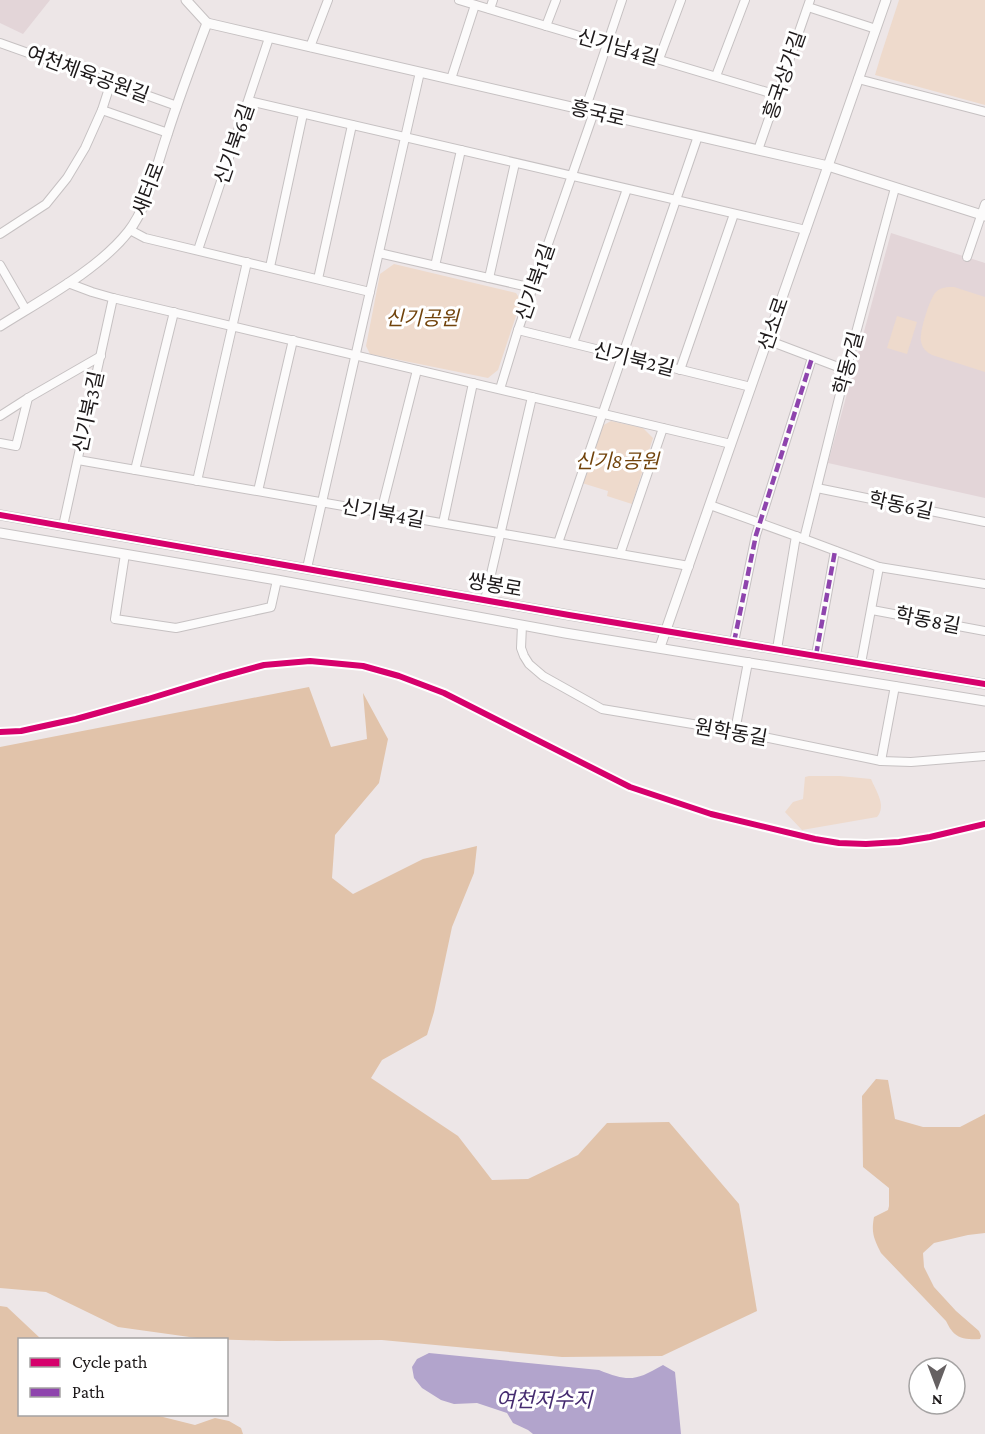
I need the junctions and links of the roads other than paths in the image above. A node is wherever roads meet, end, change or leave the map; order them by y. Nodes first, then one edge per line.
1 (186, 0) edge
2 (328, 0) edge
3 (459, 0) edge
4 (493, 0) edge
5 (556, 0) edge
6 (622, 0) edge
7 (681, 0) edge
8 (745, 0) edge
9 (886, 0) edge
10 (809, 3) edge
11 (475, 5) junction
12 (490, 9) junction
13 (207, 23) junction
14 (546, 26) junction
15 (876, 29) junction
16 (269, 38) junction
17 (0, 43) edge
18 (607, 44) junction
19 (310, 47) junction
20 (659, 60) junction
21 (420, 72) junction
22 (716, 76) junction
23 (452, 79) junction
24 (858, 79) junction
25 (111, 82) junction
26 (777, 94) junction
27 (249, 101) junction
28 (177, 106) junction
29 (102, 110) junction
30 (589, 111) junction
31 (985, 112) edge
32 (303, 114) junction
33 (352, 125) junction
34 (168, 133) junction
35 (698, 136) junction
36 (405, 137) junction
37 (461, 150) junction
38 (758, 150) junction
39 (515, 163) junction
40 (828, 166) junction
41 (572, 176) junction
42 (895, 188) junction
43 (627, 189) junction
44 (676, 200) junction
45 (985, 204) edge
46 (734, 214) junction
47 (983, 216) edge
48 (130, 230) junction
49 (806, 230) junction
50 (0, 234) edge
51 (198, 250) junction
52 (379, 253) junction
53 (967, 257) dead end
54 (248, 262) junction
55 (0, 266) edge
56 (435, 266) junction
57 (270, 267) junction
58 (489, 278) junction
59 (318, 279) junction
60 (68, 283) junction
61 (533, 288) junction
62 (370, 292) junction
63 (113, 298) junction
64 (26, 310) junction
65 (174, 312) junction
66 (0, 326) edge
67 (234, 327) junction
68 (518, 330) junction
69 (293, 340) junction
70 (767, 340) junction
71 (573, 343) junction
72 (355, 355) junction
73 (101, 356) junction
74 (622, 356) junction
75 (812, 358) junction
76 (417, 370) junction
77 (680, 370) junction
78 (846, 370) junction
79 (473, 383) junction
80 (751, 387) junction
81 (500, 389) junction
82 (532, 397) junction
83 (28, 398) junction
84 (1, 412) edge
85 (602, 414) junction
86 (663, 428) junction
87 (0, 443) edge
88 (731, 444) junction
89 (78, 460) junction
90 (135, 470) junction
91 (197, 481) junction
92 (817, 488) junction
93 (258, 491) junction
94 (322, 502) junction
95 (710, 505) junction
96 (381, 513) junction
97 (0, 515) edge
98 (985, 522) edge
99 (442, 523) junction
100 (761, 524) junction
101 (63, 526) junction
102 (0, 532) edge
103 (500, 533) junction
104 (800, 537) junction
105 (558, 543) junction
106 (835, 550) junction
107 (125, 554) junction
108 (620, 554) junction
109 (689, 566) junction
110 (879, 567) junction
111 (307, 568) junction
112 (277, 580) junction
113 (985, 584) edge
114 (485, 600) junction
115 (872, 610) junction
116 (522, 625) junction
117 (666, 630) junction
118 (985, 631) edge
119 (734, 642) junction
120 (660, 647) junction
121 (777, 649) junction
122 (816, 655) junction
123 (748, 662) junction
124 (861, 663) junction
125 (985, 684) edge
126 (895, 686) junction
127 (985, 701) edge
128 (735, 731) junction
129 (985, 756) edge
130 (881, 761) junction

1 - 13 street
2 - 19 street
3 - 11 street, 신기남4길
4 - 12 street
5 - 14 street
6 - 18 street, 신기북1길
7 - 20 street
8 - 22 street
9 - 15 street, 선소로
10 - 15 street
10 - 26 street, 흥국상가길
11 - 12 street, 신기남4길
11 - 23 street
12 - 14 street, 신기남4길
13 - 16 street, 흥국로
13 - 28 street, 새터로
14 - 18 street, 신기남4길
15 - 24 street, 선소로
16 - 19 street, 흥국로
16 - 27 street, 신기북6길
17 - 25 street, 여천체육공원길
18 - 20 street, 신기남4길
18 - 30 street, 신기북1길
19 - 21 street, 흥국로
20 - 22 street, 신기남4길
21 - 23 street, 흥국로
21 - 36 street
22 - 26 street, 신기남4길
23 - 30 street, 흥국로
24 - 31 street
24 - 40 street, 선소로
25 - 28 street, 여천체육공원길
25 - 29 street
26 - 38 street, 흥국상가길
27 - 32 street
27 - 51 street, 신기북6길
28 - 34 street, 새터로
29 - 34 street
29 - 50 street
30 - 35 street, 흥국로
30 - 41 street, 신기북1길
32 - 33 street
32 - 57 street
33 - 36 street
33 - 59 street
34 - 48 street, 새터로
35 - 38 street, 흥국로
35 - 44 street
36 - 37 street
36 - 52 street
37 - 39 street
37 - 56 street
38 - 40 street, 흥국로
39 - 41 street
39 - 58 street
40 - 42 street, 흥국로
40 - 49 street, 선소로
41 - 43 street
41 - 61 street, 신기북1길
42 - 47 street, 흥국로
42 - 78 street, 학동7길
43 - 44 street
43 - 71 street
44 - 46 street
44 - 74 street
45 - 47 street
46 - 49 street
46 - 77 street
47 - 53 street
48 - 51 street
48 - 60 street, 새터로
49 - 70 street, 선소로
51 - 54 street
52 - 56 street
52 - 62 street
54 - 57 street
54 - 67 street
55 - 64 street
56 - 58 street
57 - 59 street
58 - 61 street
59 - 62 street
60 - 63 street
60 - 64 street, 새터로
61 - 68 street, 신기북1길
62 - 72 street
63 - 65 street
63 - 73 street, 신기북3길
64 - 66 street, 새터로
65 - 67 street
65 - 90 street
67 - 69 street
67 - 91 street
68 - 71 street, 신기북2길
68 - 81 street, 신기북1길
69 - 72 street
69 - 93 street
70 - 75 street
70 - 80 street, 선소로
71 - 74 street, 신기북2길
72 - 76 street
72 - 94 street
73 - 83 street
73 - 89 street, 신기북3길
74 - 77 street, 신기북2길
74 - 85 street
75 - 78 street
75 - 100 street
76 - 79 street
76 - 96 street
77 - 80 street, 신기북2길
78 - 92 street, 학동7길
79 - 81 street
79 - 99 street
80 - 88 street, 선소로
81 - 82 street
82 - 85 street
82 - 103 street
83 - 84 street
83 - 87 street
85 - 86 street
85 - 105 street
86 - 88 street
86 - 108 street
88 - 95 street, 선소로
89 - 90 street, 신기북4길
89 - 101 street, 신기북3길
90 - 91 street, 신기북4길
91 - 93 street, 신기북4길
92 - 98 street, 학동6길
92 - 104 street, 학동7길
93 - 94 street, 신기북4길
94 - 96 street, 신기북4길
94 - 111 street
95 - 100 street
95 - 109 street, 선소로
96 - 99 street, 신기북4길
97 - 101 street, 쌍봉로
99 - 103 street, 신기북4길
100 - 104 street
100 - 119 street
101 - 111 street, 쌍봉로
102 - 107 street, 쌍봉로
103 - 105 street, 신기북4길
103 - 114 street
104 - 106 street
104 - 121 street
105 - 108 street, 신기북4길
106 - 110 street
106 - 122 street
107 - 112 street, 쌍봉로
107 - 112 street
108 - 109 street, 신기북4길
109 - 117 street, 선소로
110 - 113 street
110 - 115 street, 학동8길
111 - 114 street, 쌍봉로
112 - 116 street, 쌍봉로
114 - 117 street, 쌍봉로
115 - 118 street, 학동8길
115 - 124 street, 학동8길
116 - 120 street, 쌍봉로
116 - 128 street, 원학동길
117 - 119 street, 쌍봉로
117 - 120 street, 선소로
119 - 121 street, 쌍봉로
120 - 123 street, 쌍봉로
121 - 122 street, 쌍봉로
122 - 124 street, 쌍봉로
123 - 126 street, 쌍봉로
123 - 128 street
124 - 125 street, 쌍봉로
126 - 127 street, 쌍봉로
126 - 130 street
128 - 130 street, 원학동길
129 - 130 street, 원학동길

